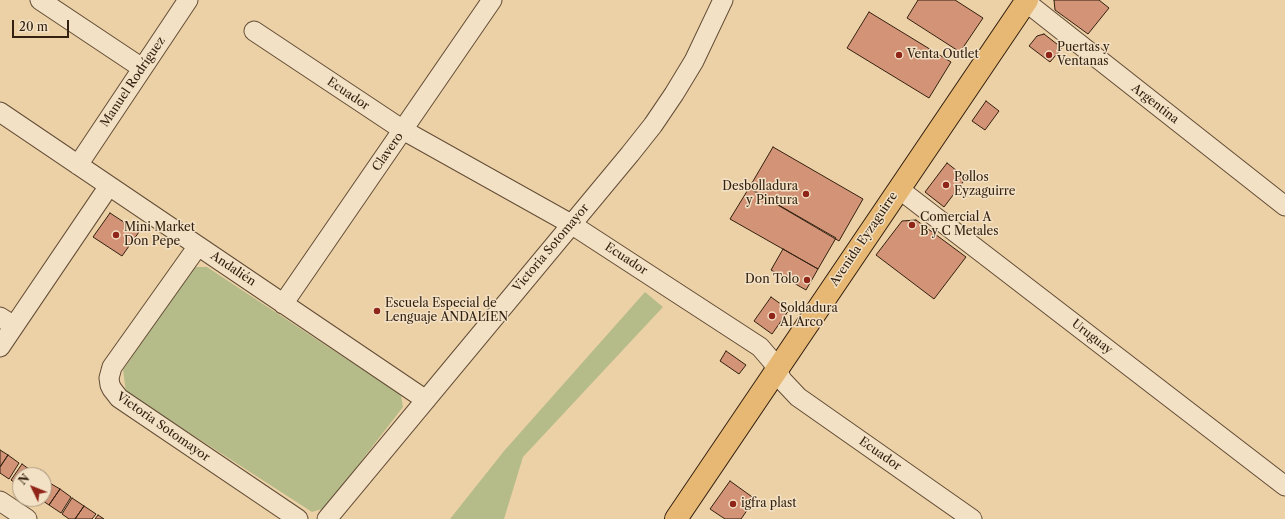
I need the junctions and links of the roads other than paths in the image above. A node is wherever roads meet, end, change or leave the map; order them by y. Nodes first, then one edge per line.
1 (40, 0) edge
2 (188, 0) edge
3 (492, 0) edge
4 (723, 0) edge
5 (1026, 1) edge
6 (254, 31) dead end
7 (142, 68) junction
8 (0, 112) edge
9 (403, 130) junction
10 (78, 165) junction
11 (109, 186) junction
12 (899, 188) junction
13 (1285, 206) edge
14 (572, 224) junction
15 (198, 246) junction
16 (283, 304) junction
17 (7, 322) edge
18 (0, 347) edge
19 (776, 369) junction
20 (426, 400) junction
21 (1285, 486) edge
22 (0, 501) edge
23 (27, 519) edge
24 (298, 519) edge
25 (327, 519) edge
26 (676, 519) edge
27 (972, 519) edge

1 - 7 street
2 - 7 street, Manuel Rodríguez
3 - 9 street, Clavero
4 - 14 street, Victoria Sotomayor
5 - 12 main road, Avenida Eyzaguirre
5 - 13 street, Argentina
6 - 9 street, Ecuador
7 - 10 street, Manuel Rodríguez
8 - 10 street, Andalién
9 - 14 street, Ecuador
9 - 16 street, Clavero
10 - 11 street, Andalién
11 - 15 street, Andalién
11 - 17 street
12 - 19 main road, Avenida Eyzaguirre
12 - 21 street, Uruguay
14 - 19 street, Ecuador
14 - 20 street, Victoria Sotomayor
15 - 16 street, Andalién
15 - 24 street, Victoria Sotomayor
16 - 20 street, Andalién
17 - 18 street
19 - 26 main road, Avenida Eyzaguirre
19 - 27 street, Ecuador
20 - 25 street, Victoria Sotomayor
22 - 23 street

